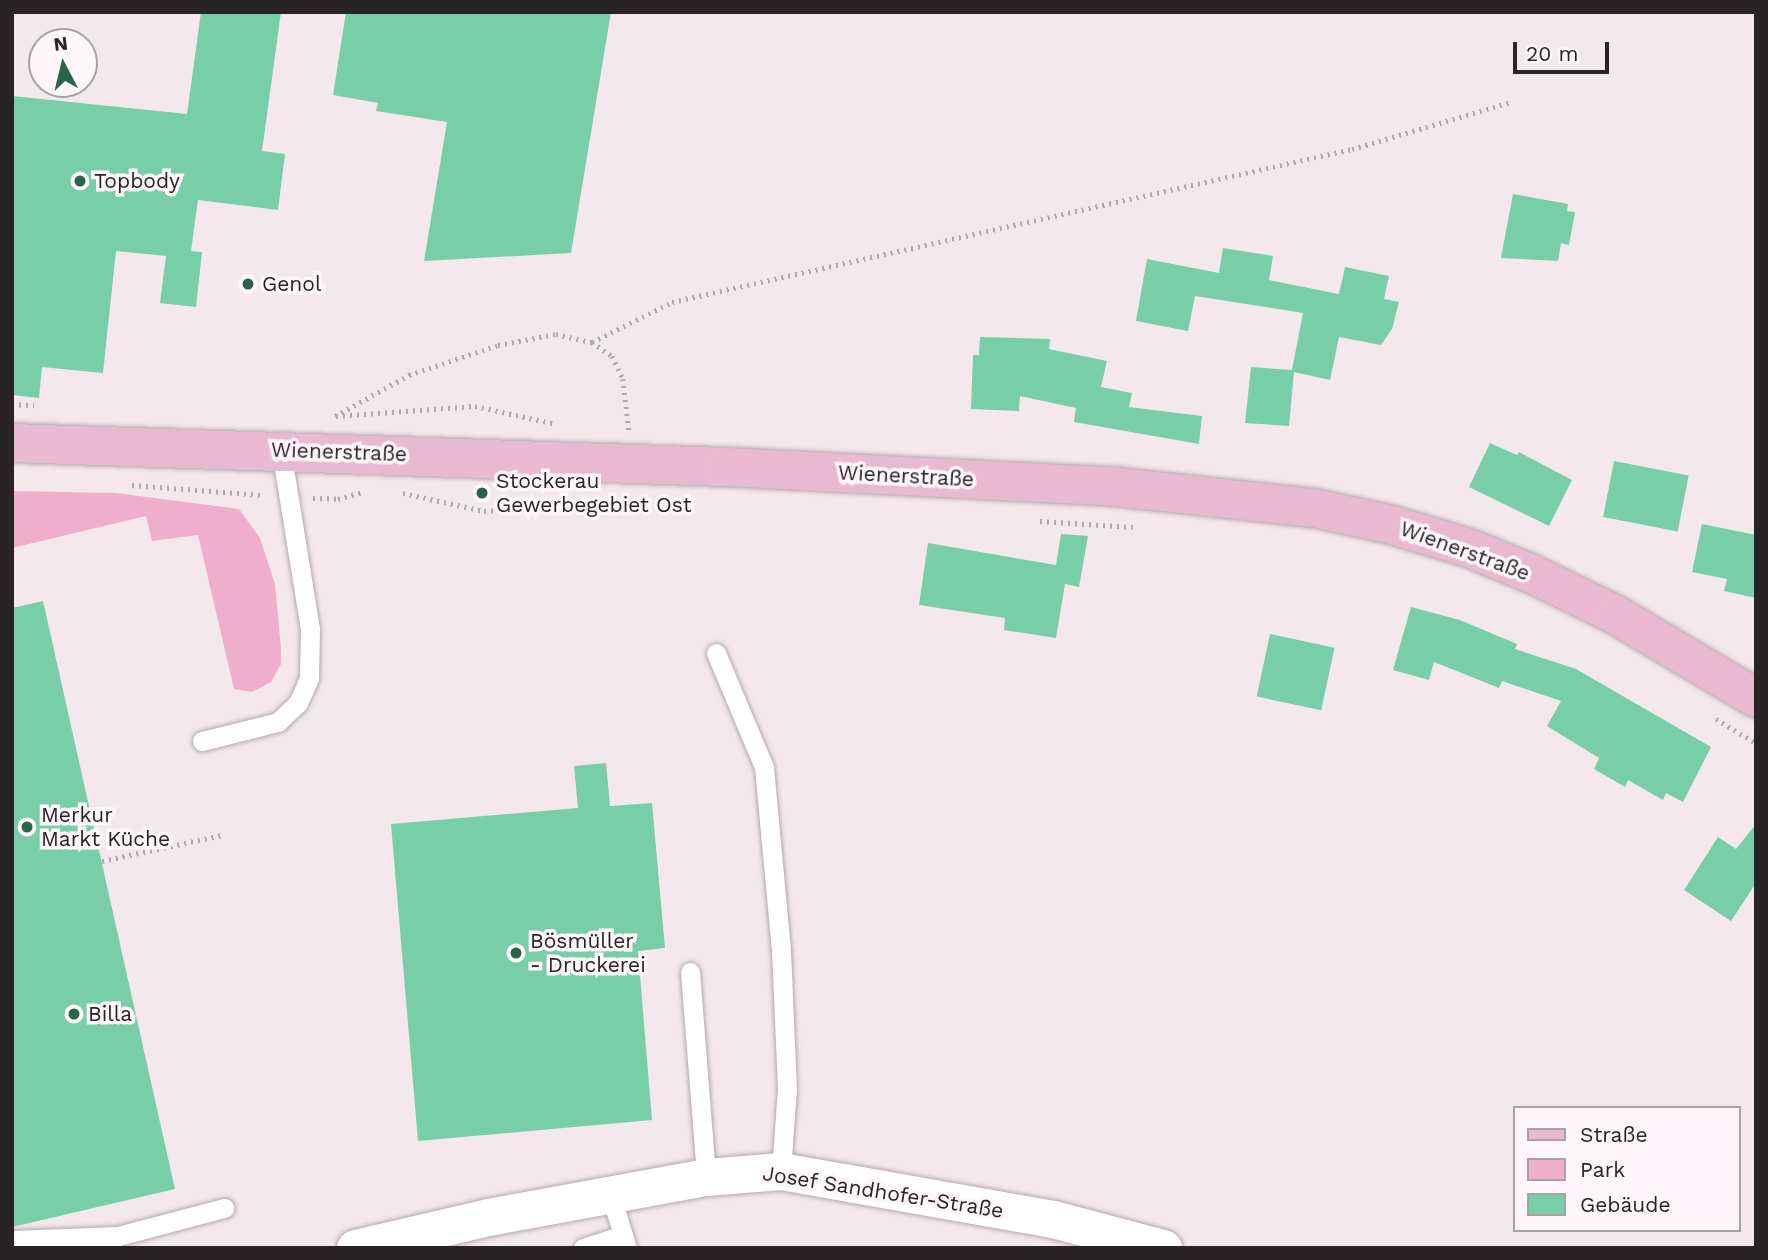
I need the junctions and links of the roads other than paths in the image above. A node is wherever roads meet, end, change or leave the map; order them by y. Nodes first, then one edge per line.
1 (12, 443) edge
2 (281, 450) junction
3 (716, 653) dead end
4 (1756, 698) edge
5 (202, 741) dead end
6 (690, 972) dead end
7 (781, 1171) junction
8 (706, 1178) junction
9 (611, 1196) junction
10 (224, 1208) dead end
11 (12, 1240) edge
12 (120, 1242) edge
13 (625, 1242) edge
14 (355, 1248) edge
15 (583, 1248) edge
16 (1163, 1248) edge

1 - 2 main road, Wienerstraße
2 - 4 main road, Wienerstraße
2 - 5 lane
3 - 7 lane
6 - 8 lane
7 - 8 street, Josef Sandhofer-Straße
7 - 16 street, Josef Sandhofer-Straße
8 - 9 street, Josef Sandhofer-Straße
9 - 13 lane
9 - 14 street, Josef Sandhofer-Straße
10 - 12 lane
11 - 12 lane
13 - 15 lane

